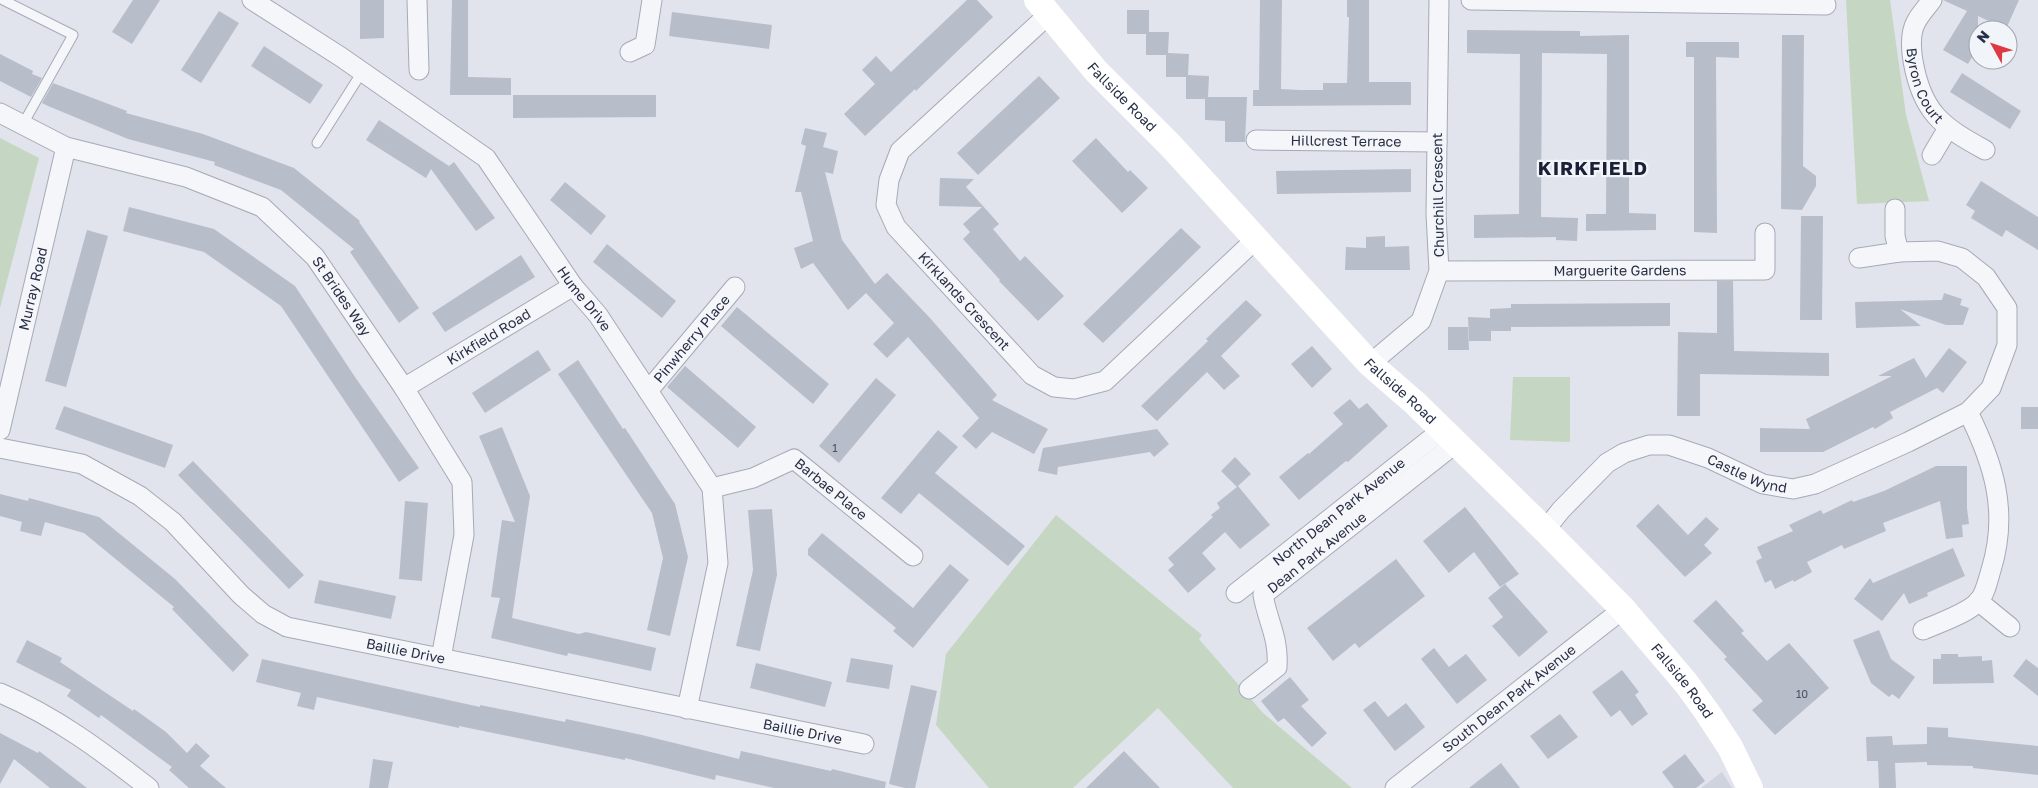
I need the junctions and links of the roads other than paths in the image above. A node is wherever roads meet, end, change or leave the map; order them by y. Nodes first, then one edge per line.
1 (3, 0) edge
2 (252, 0) edge
3 (417, 0) edge
4 (652, 0) edge
5 (1440, 0) edge
6 (1471, 0) edge
7 (1932, 0) edge
8 (1826, 5) dead end
9 (1043, 8) edge
10 (630, 52) dead end
11 (419, 70) dead end
12 (362, 72) junction
13 (0, 113) edge
14 (24, 124) junction
15 (1948, 128) junction
16 (1256, 140) dead end
17 (1437, 142) junction
18 (316, 143) dead end
19 (66, 147) junction
20 (1985, 150) dead end
21 (1932, 155) dead end
22 (1895, 209) dead end
23 (1765, 233) dead end
24 (1255, 240) junction
25 (1899, 252) junction
26 (1858, 258) dead end
27 (1439, 271) junction
28 (573, 286) junction
29 (735, 287) dead end
30 (1370, 364) junction
31 (404, 388) junction
32 (648, 392) junction
33 (1968, 412) junction
34 (0, 430) edge
35 (1449, 436) junction
36 (0, 448) edge
37 (712, 488) junction
38 (1545, 530) junction
39 (913, 556) dead end
40 (1236, 593) dead end
41 (1978, 602) junction
42 (1623, 609) junction
43 (2010, 627) dead end
44 (1923, 630) dead end
45 (442, 658) junction
46 (1249, 689) dead end
47 (0, 693) edge
48 (687, 709) junction
49 (864, 744) dead end
50 (149, 788) edge
51 (1395, 788) edge
52 (1750, 788) edge

1 - 14 lane
2 - 12 street, Hume Drive
3 - 11 street
4 - 10 street
5 - 17 street, Churchill Crescent
6 - 8 street
7 - 15 street, Byron Court
9 - 24 street, Fallside Road
9 - 24 street, Kirklands Crescent
12 - 18 lane
12 - 28 street, Hume Drive
13 - 14 street, St Brides Way
14 - 19 street, St Brides Way
15 - 20 street, Byron Court
15 - 21 street
16 - 17 street, Hillcrest Terrace
17 - 27 street, Churchill Crescent
19 - 31 street, St Brides Way
19 - 34 street, Murray Road
22 - 25 street
23 - 27 street, Marguerite Gardens
24 - 30 street, Fallside Road
25 - 26 street, Castle Wynd
25 - 33 street, Castle Wynd
27 - 30 street, Churchill Crescent
28 - 31 street, Kirkfield Road
28 - 32 street, Hume Drive
29 - 32 street, Pinwherry Place
30 - 35 street, Fallside Road
31 - 45 street, St Brides Way
32 - 37 street, Hume Drive
33 - 38 street, Castle Wynd
33 - 41 street
35 - 38 street, Fallside Road
35 - 40 street, North Dean Park Avenue
35 - 46 street, Dean Park Avenue
36 - 45 street, Baillie Drive
37 - 39 street, Barbae Place
37 - 48 street, Hume Drive
38 - 42 street, Fallside Road
41 - 43 street
41 - 44 street
42 - 51 street, South Dean Park Avenue
42 - 52 street, Fallside Road
45 - 48 street, Baillie Drive
47 - 50 street
48 - 49 street, Baillie Drive

